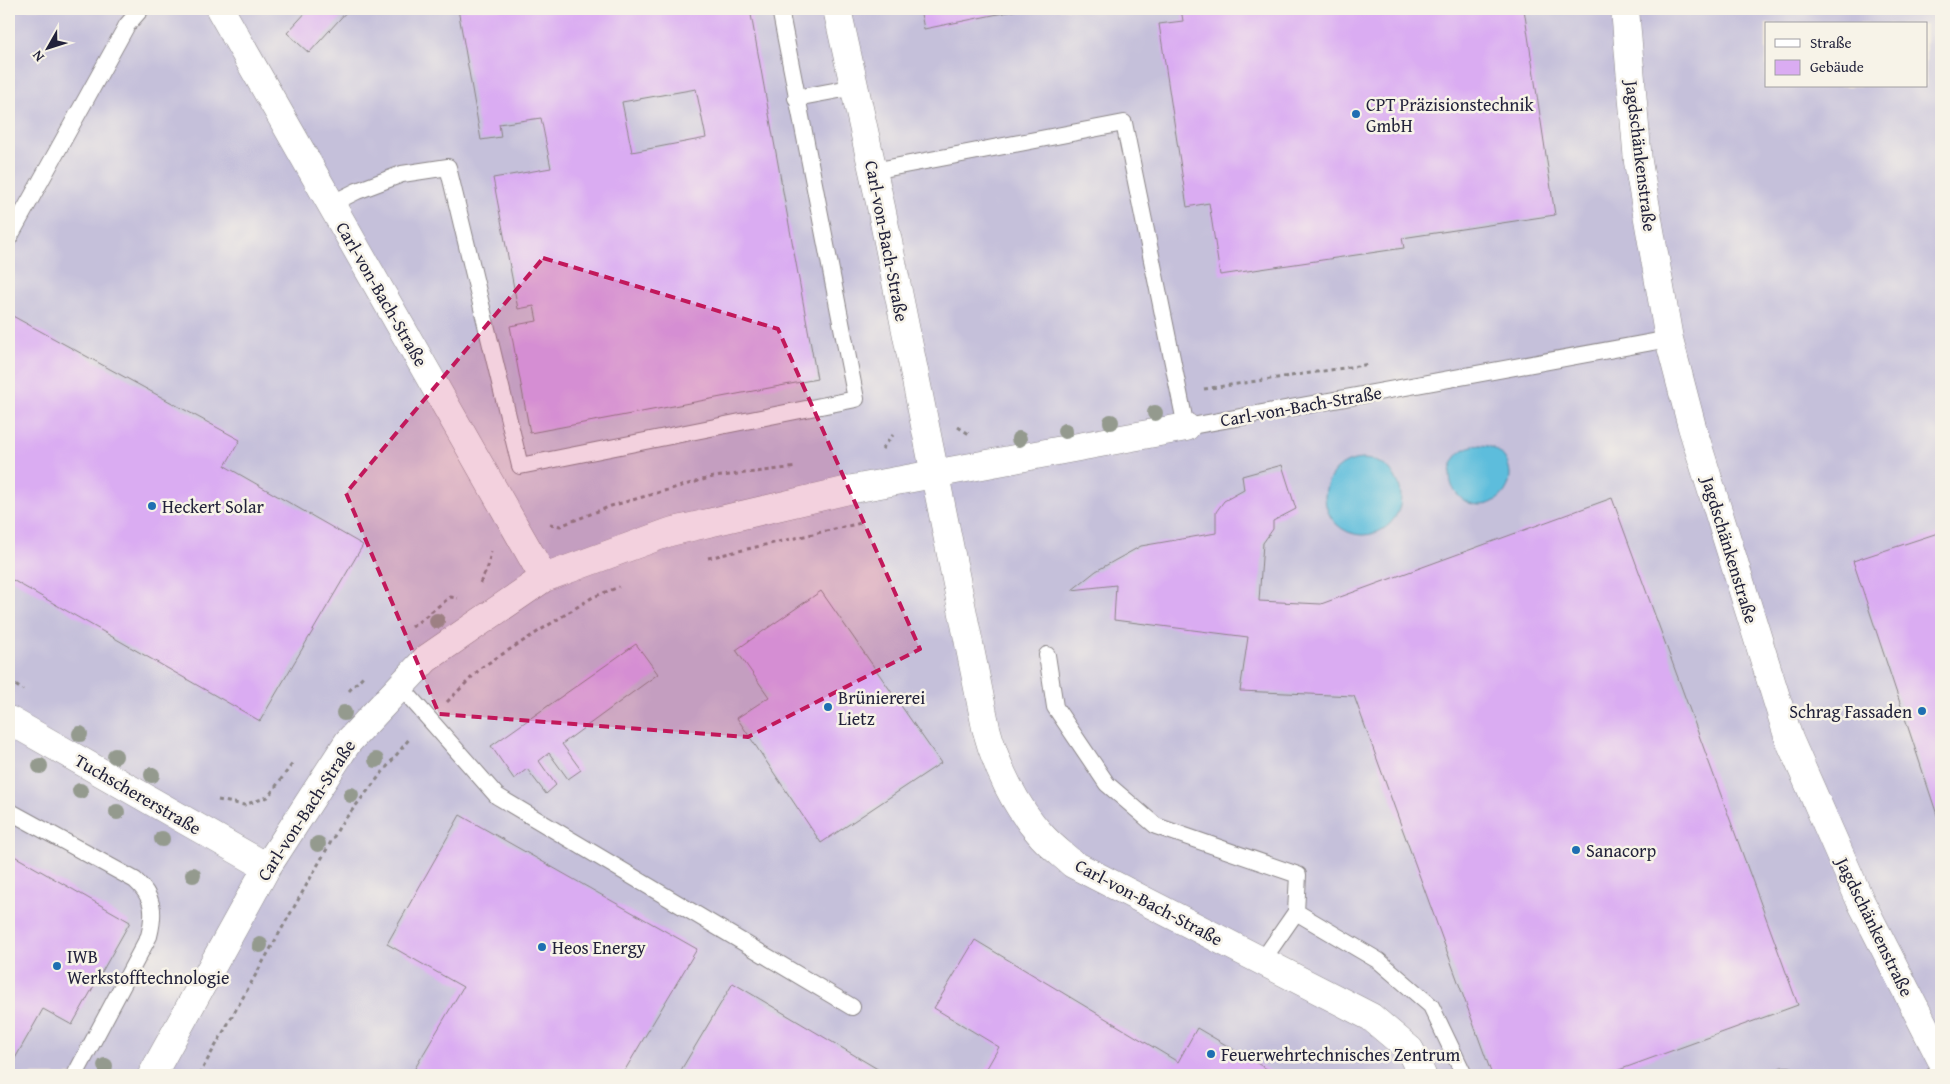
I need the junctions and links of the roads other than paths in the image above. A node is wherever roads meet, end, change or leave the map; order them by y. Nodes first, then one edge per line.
1 (141, 9) edge
2 (220, 9) edge
3 (780, 9) edge
4 (837, 9) edge
5 (1625, 9) edge
6 (854, 87) junction
7 (796, 98) junction
8 (873, 171) junction
9 (331, 204) junction
10 (9, 238) edge
11 (1669, 339) junction
12 (1186, 427) junction
13 (933, 473) junction
14 (544, 578) junction
15 (1047, 655) dead end
16 (400, 686) junction
17 (9, 720) edge
18 (9, 811) edge
19 (267, 868) junction
20 (1296, 912) junction
21 (1262, 961) junction
22 (852, 1007) dead end
23 (1941, 1059) edge
24 (1941, 1072) edge
25 (75, 1075) edge
26 (152, 1075) edge
27 (1422, 1075) edge
28 (1464, 1075) edge
29 (1784, 1075) edge
30 (1790, 1075) edge
31 (1934, 1075) edge

1 - 10 lane
2 - 9 street, Carl-von-Bach-Straße
3 - 7 lane
4 - 6 street, Carl-von-Bach-Straße
5 - 11 street, Jagdschänkenstraße
6 - 7 lane
6 - 8 street, Carl-von-Bach-Straße
7 - 9 lane
8 - 12 lane
8 - 13 street, Carl-von-Bach-Straße
9 - 14 street, Carl-von-Bach-Straße
11 - 12 lane, Carl-von-Bach-Straße
11 - 23 street, Jagdschänkenstraße
12 - 13 street, Carl-von-Bach-Straße
13 - 14 street, Carl-von-Bach-Straße
13 - 21 street, Carl-von-Bach-Straße
14 - 16 street, Carl-von-Bach-Straße
15 - 20 lane
16 - 19 street, Carl-von-Bach-Straße
16 - 22 lane
17 - 19 street, Tuchschererstraße
18 - 25 lane
19 - 26 street, Carl-von-Bach-Straße
20 - 21 lane
20 - 28 lane
21 - 27 street, Carl-von-Bach-Straße
24 - 31 lane
29 - 30 lane

